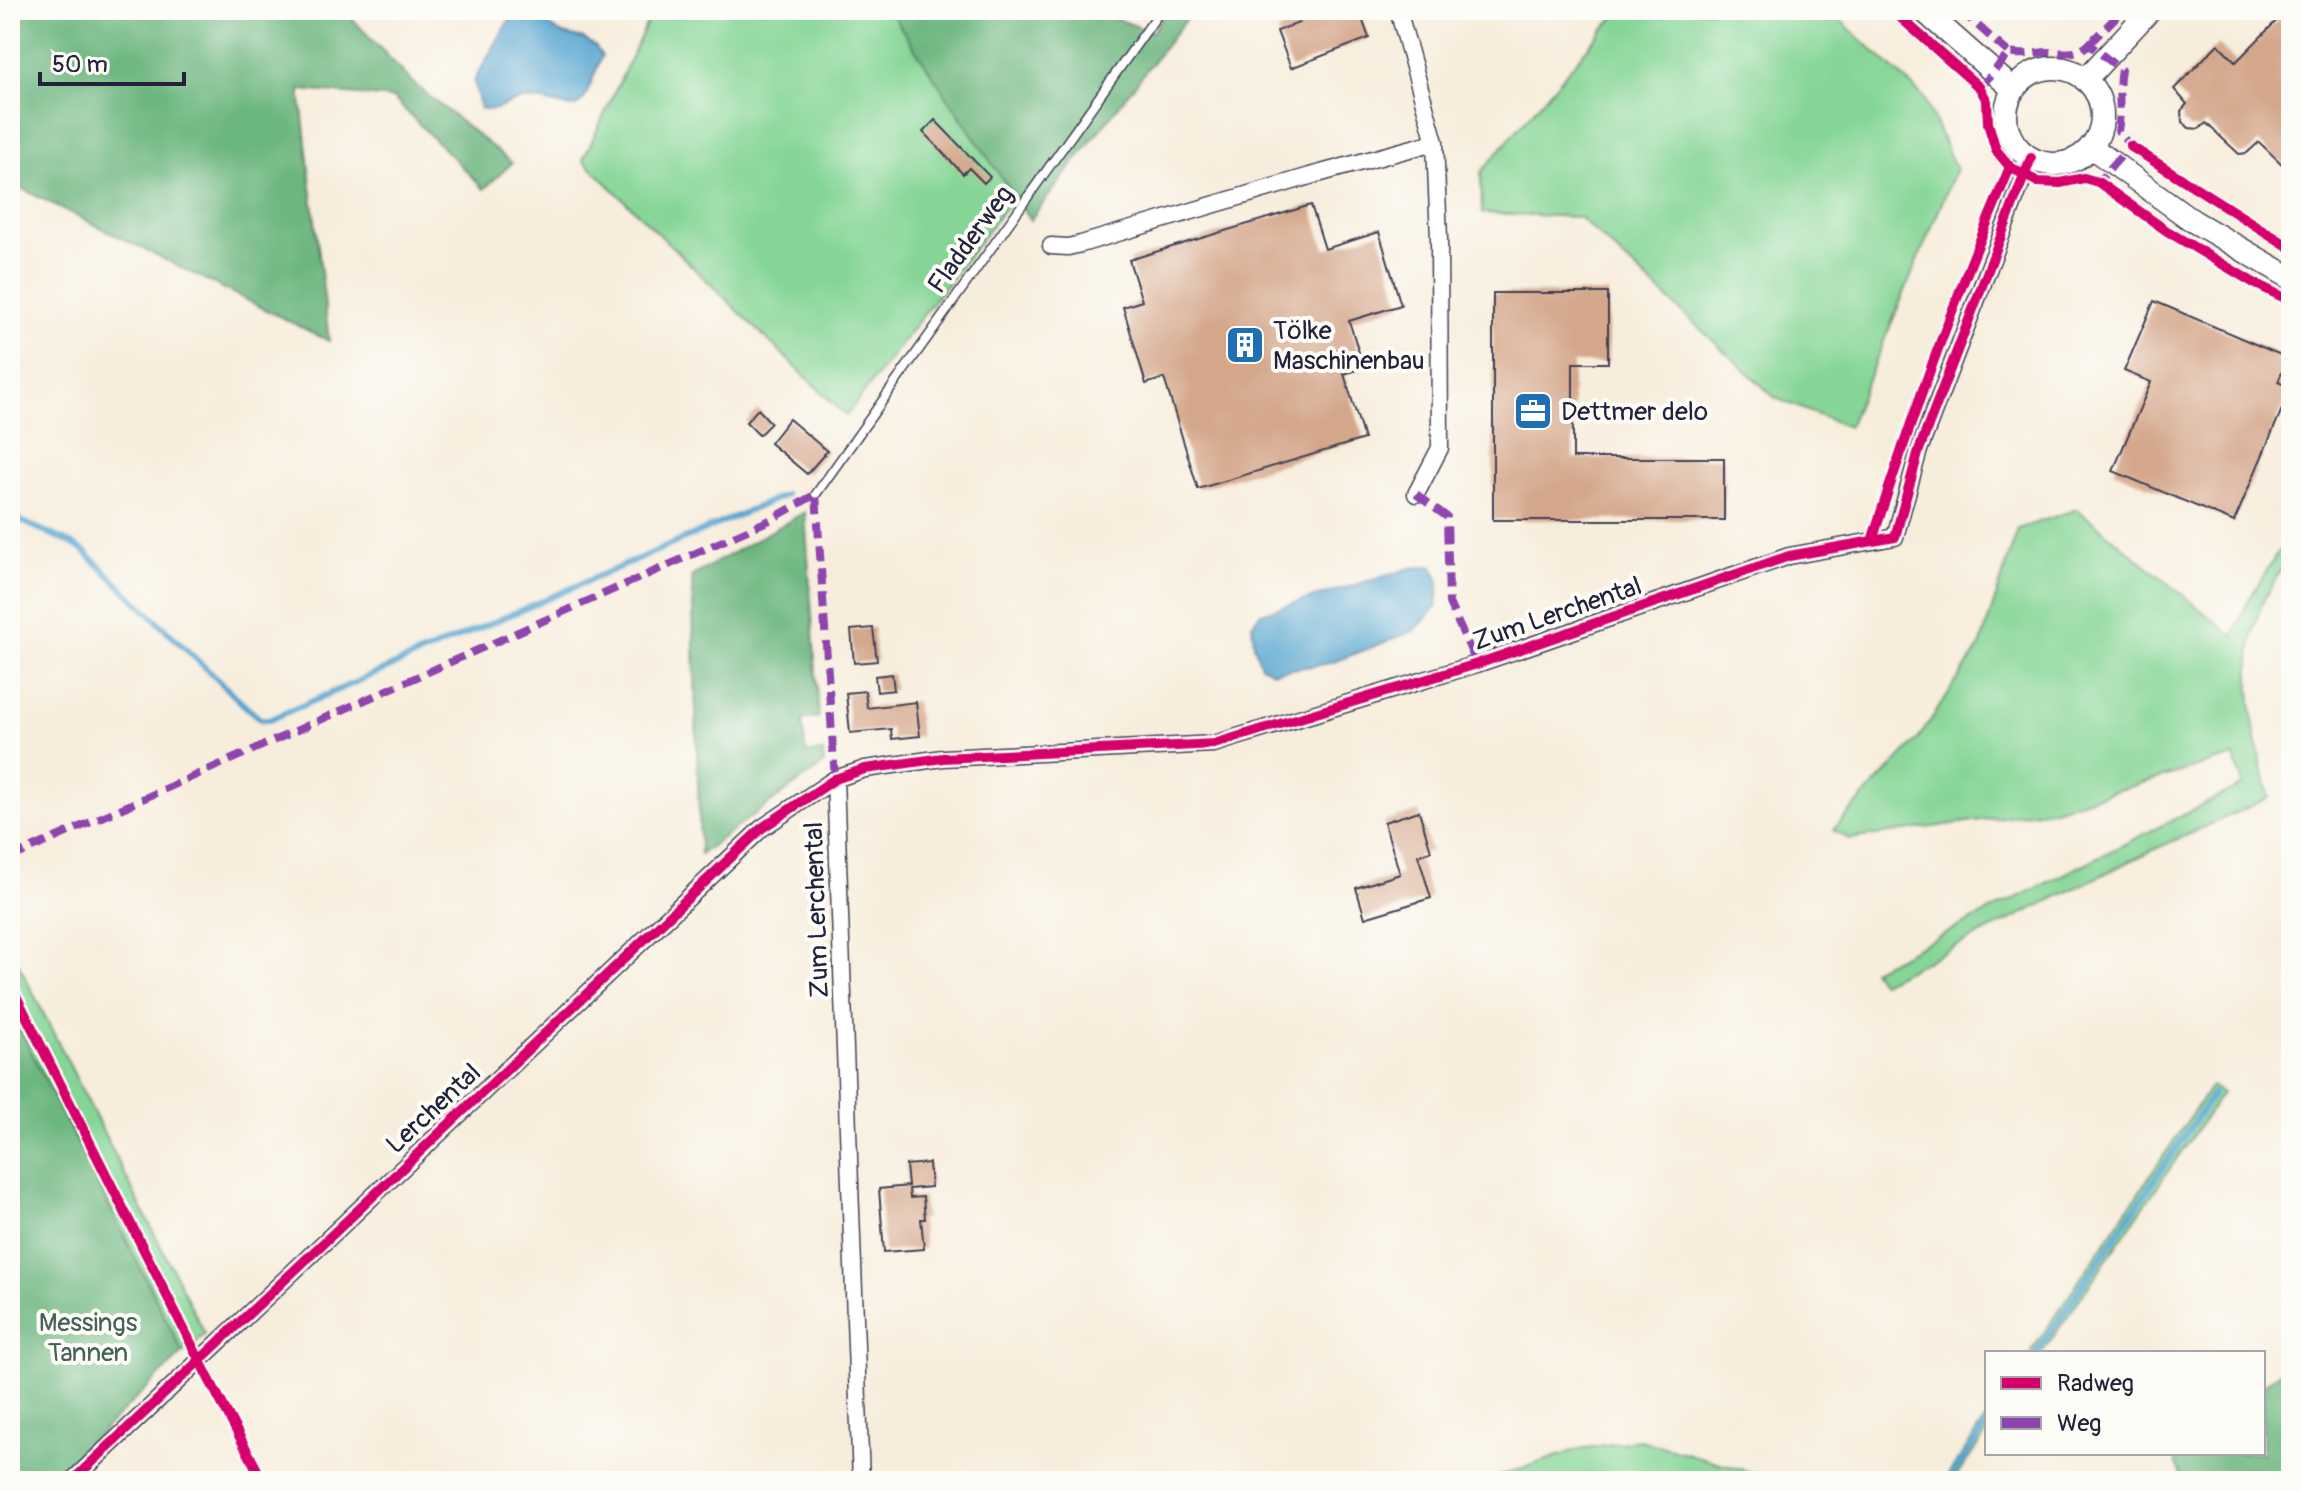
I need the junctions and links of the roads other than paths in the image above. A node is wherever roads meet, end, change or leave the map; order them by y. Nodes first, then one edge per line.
1 (1161, 10) edge
2 (1398, 10) edge
3 (1923, 10) edge
4 (2150, 10) edge
5 (2085, 80) junction
6 (2014, 90) junction
7 (1435, 142) junction
8 (2091, 147) junction
9 (2031, 158) junction
10 (1051, 246) dead end
11 (2291, 278) edge
12 (816, 494) dead end
13 (1416, 494) dead end
14 (835, 779) junction
15 (72, 1481) edge
16 (861, 1481) edge

1 - 12 lane, Fladderweg
2 - 7 street
3 - 6 main road
4 - 5 main road
5 - 6 main road
5 - 8 main road
6 - 9 main road
7 - 10 street
7 - 13 street
8 - 9 main road
8 - 11 main road
9 - 14 street, Zum Lerchental
14 - 15 street, Lerchental
14 - 16 street, Zum Lerchental

